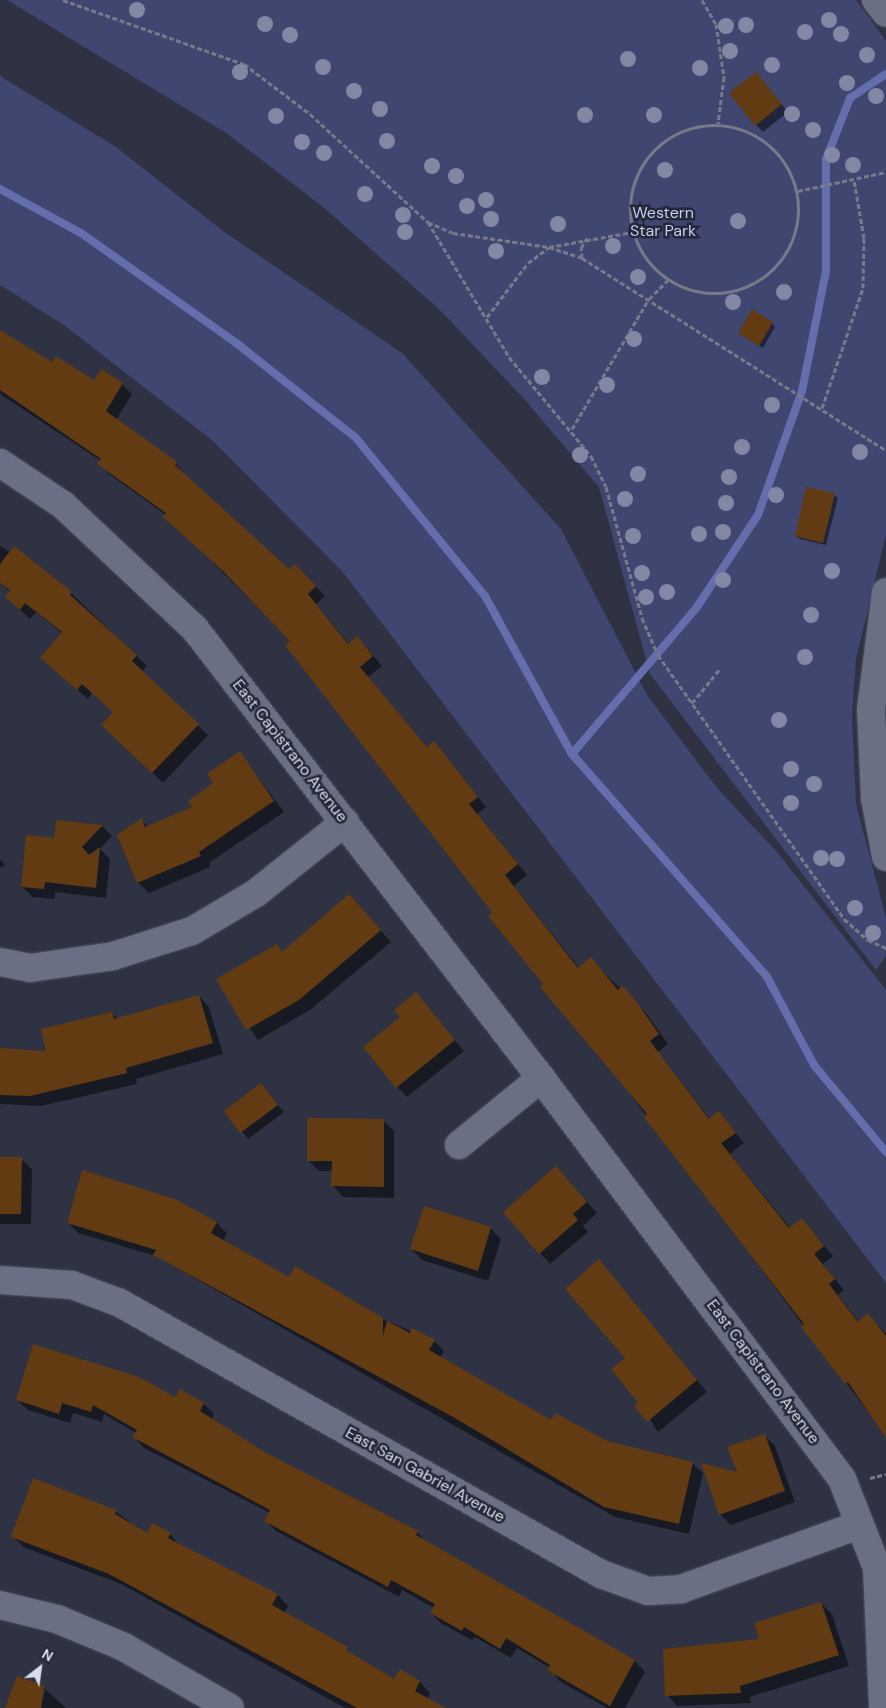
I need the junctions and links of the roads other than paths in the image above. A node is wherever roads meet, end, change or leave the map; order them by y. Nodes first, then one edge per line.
1 (876, 0) edge
2 (886, 13) edge
3 (0, 463) edge
4 (886, 592) edge
5 (345, 822) junction
6 (884, 844) edge
7 (0, 962) edge
8 (541, 1078) junction
9 (459, 1145) dead end
10 (0, 1280) edge
11 (859, 1525) junction
12 (0, 1605) edge
13 (230, 1708) edge
14 (883, 1708) edge

1 - 2 street
3 - 5 street, East Capistrano Avenue
4 - 6 street
5 - 7 street
5 - 8 street, East Capistrano Avenue
8 - 9 street
8 - 11 street, East Capistrano Avenue
10 - 11 street, East San Gabriel Avenue
11 - 14 street, East Capistrano Avenue
12 - 13 street

